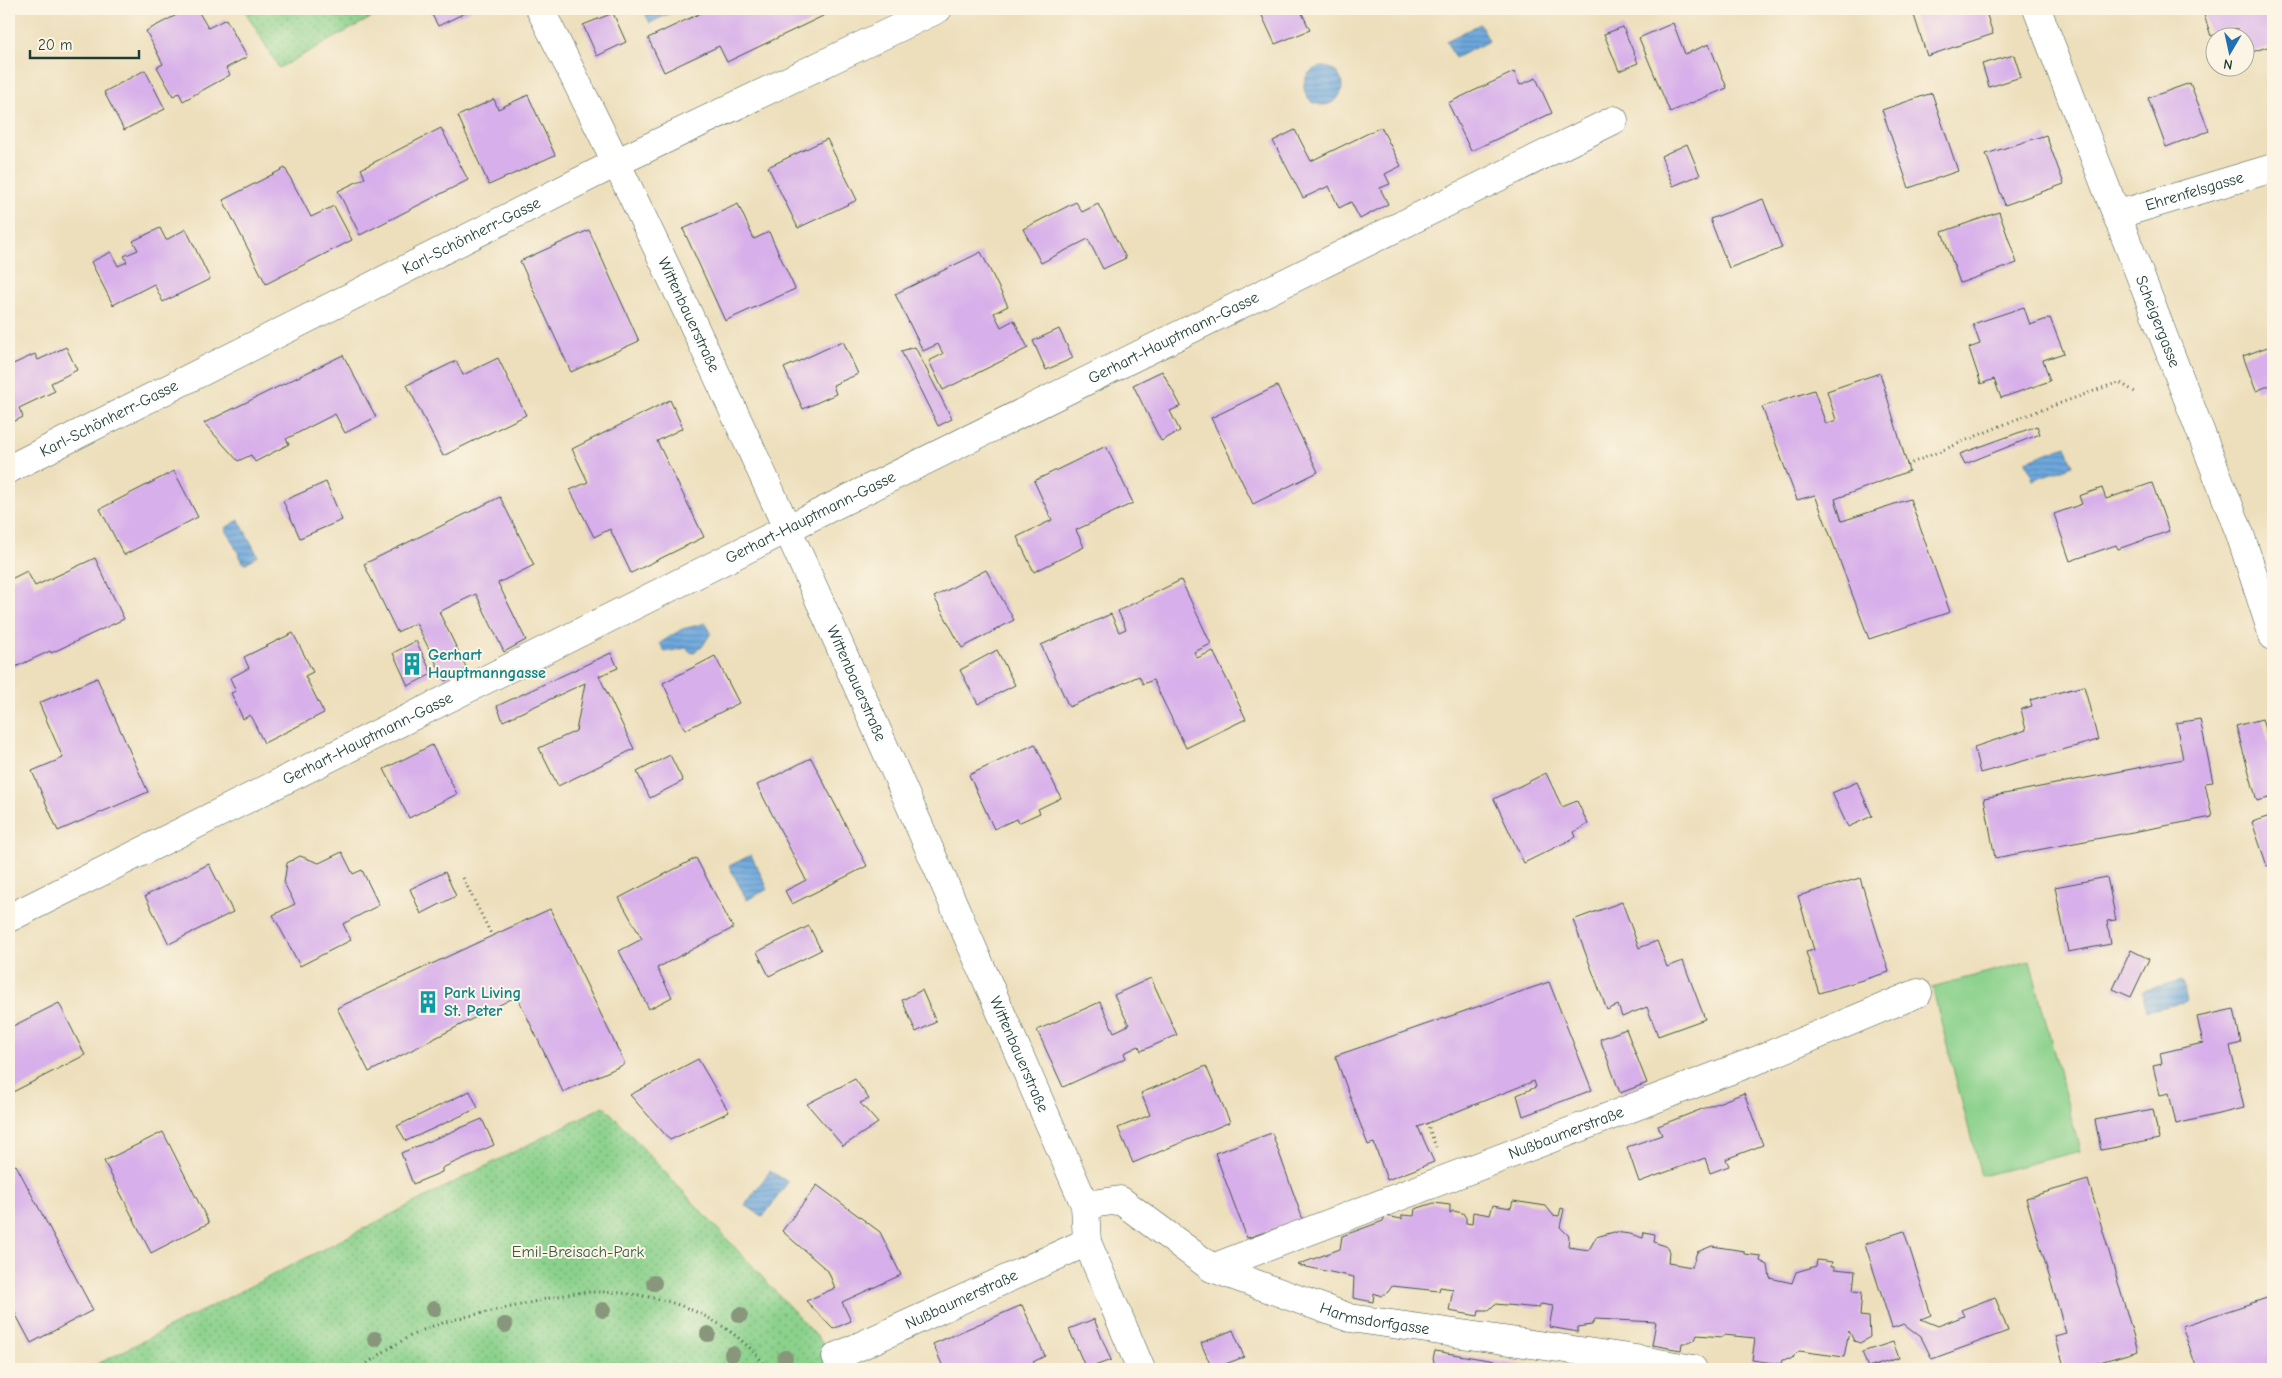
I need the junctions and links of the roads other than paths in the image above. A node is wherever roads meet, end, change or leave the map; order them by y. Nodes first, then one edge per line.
1 (540, 9) edge
2 (938, 9) edge
3 (2038, 9) edge
4 (1614, 120) dead end
5 (618, 162) junction
6 (2273, 168) edge
7 (2116, 215) junction
8 (9, 470) edge
9 (787, 528) junction
10 (2273, 636) edge
11 (9, 918) edge
12 (1918, 993) dead end
13 (1085, 1204) junction
14 (1087, 1242) junction
15 (1212, 1268) junction
16 (836, 1357) dead end
17 (1141, 1369) edge
18 (1693, 1369) edge

1 - 5 street, Wittenbauerstraße
2 - 5 street, Karl-Schönherr-Gasse
3 - 7 street, Scheigergasse
4 - 9 street, Gerhart-Hauptmann-Gasse
5 - 8 street, Karl-Schönherr-Gasse
5 - 9 street, Wittenbauerstraße
6 - 7 street, Ehrenfelsgasse
7 - 10 street, Scheigergasse
9 - 11 street, Gerhart-Hauptmann-Gasse
9 - 13 street, Wittenbauerstraße
12 - 15 street, Nußbaumerstraße
13 - 14 street, Wittenbauerstraße
13 - 15 street, Harmsdorfgasse
14 - 16 street, Nußbaumerstraße
14 - 17 street, Wittenbauerstraße
15 - 18 street, Harmsdorfgasse

